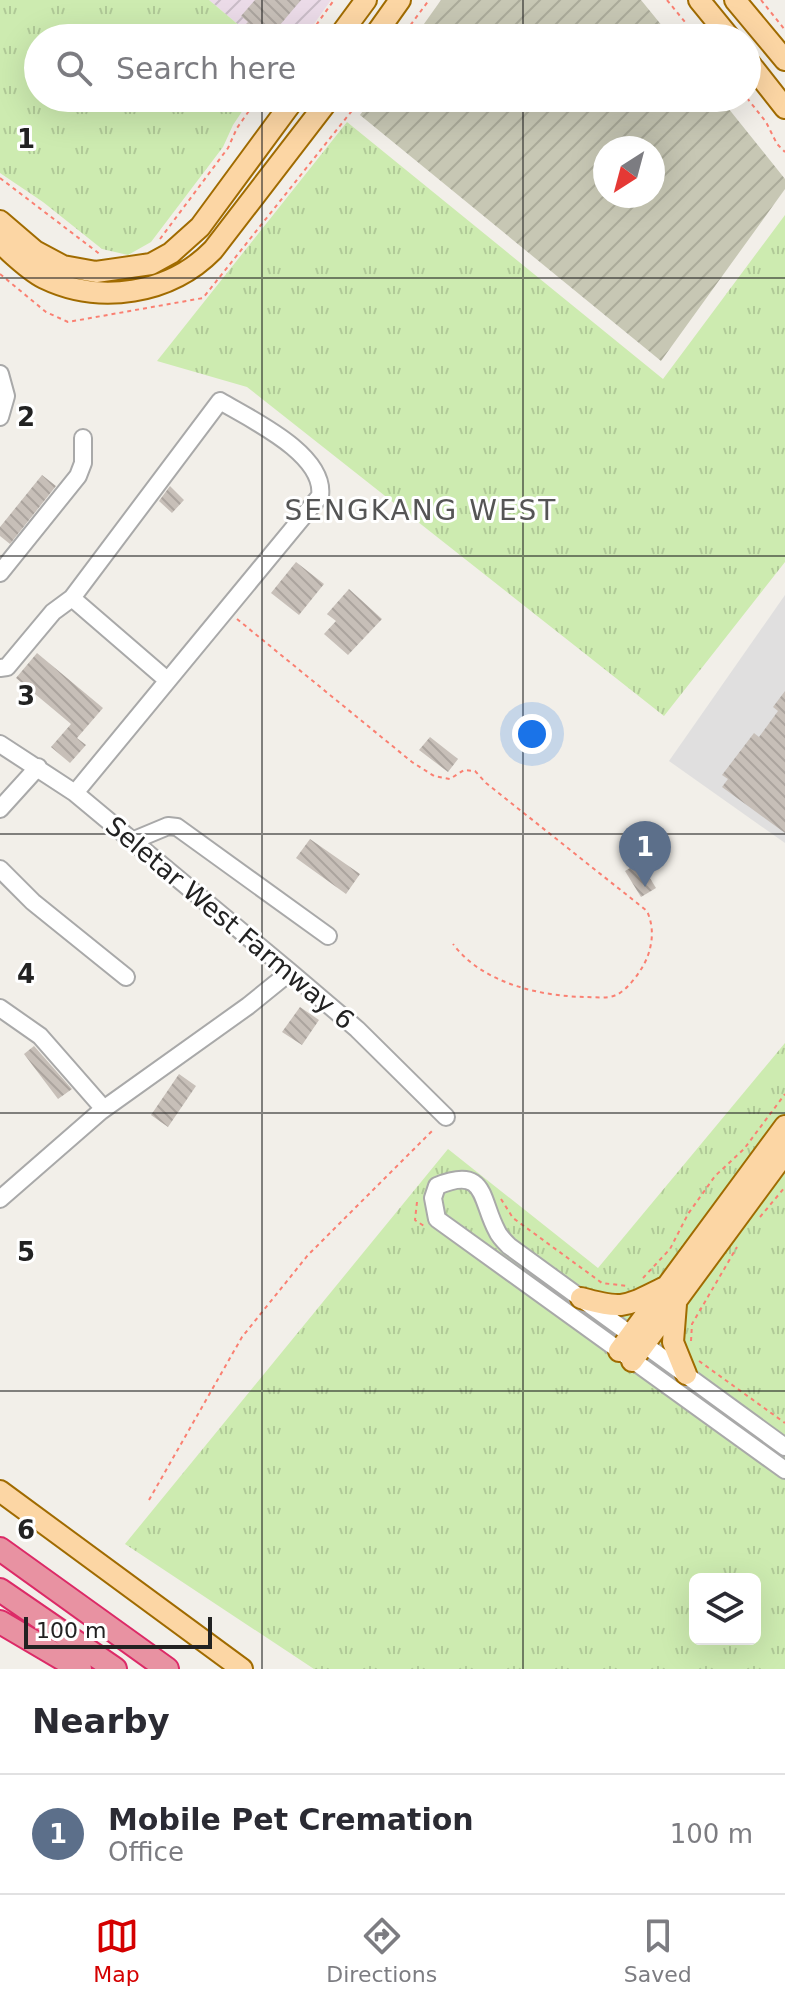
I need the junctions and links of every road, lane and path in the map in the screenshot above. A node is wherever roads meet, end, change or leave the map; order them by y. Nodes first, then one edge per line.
1 (334, 0) edge
2 (366, 0) edge
3 (400, 0) edge
4 (429, 0) edge
5 (667, 0) edge
6 (699, 0) edge
7 (735, 0) edge
8 (761, 0) edge
9 (317, 24) edge
10 (348, 24) edge
11 (383, 24) edge
12 (411, 24) edge
13 (687, 24) edge
14 (719, 24) edge
15 (755, 24) edge
16 (785, 30) edge
17 (761, 31) edge
18 (785, 60) edge
19 (761, 78) edge
20 (785, 108) edge
21 (248, 112) edge
22 (284, 112) edge
23 (319, 112) edge
24 (758, 112) edge
25 (785, 152) edge
26 (0, 178) edge
27 (0, 221) edge
28 (158, 242) dead end
29 (0, 243) edge
30 (103, 257) dead end
31 (0, 274) edge
32 (68, 322) dead end
33 (0, 374) edge
34 (0, 417) edge
35 (83, 438) dead end
36 (0, 573) edge
37 (72, 598) junction
38 (226, 610) junction
39 (0, 668) edge
40 (167, 680) junction
41 (0, 744) edge
42 (38, 767) junction
43 (75, 793) junction
44 (0, 809) edge
45 (132, 841) junction
46 (0, 869) edge
47 (328, 936) dead end
48 (453, 944) dead end
49 (290, 972) junction
50 (126, 977) dead end
51 (0, 1008) edge
52 (785, 1094) edge
53 (104, 1109) junction
54 (446, 1117) joint
55 (785, 1126) edge
56 (785, 1153) edge
57 (785, 1187) edge
58 (0, 1199) edge
59 (513, 1218) dead end
60 (759, 1218) dead end
61 (742, 1238) dead end
62 (639, 1283) dead end
63 (626, 1286) dead end
64 (671, 1293) junction
65 (581, 1298) junction
66 (632, 1348) junction
67 (694, 1350) dead end
68 (691, 1366) junction
69 (785, 1423) edge
70 (785, 1447) edge
71 (785, 1470) edge
72 (0, 1491) edge
73 (149, 1500) dead end
74 (0, 1549) edge
75 (0, 1590) edge
76 (0, 1622) edge
77 (80, 1669) edge
78 (115, 1669) edge
79 (167, 1669) edge
80 (242, 1669) edge

1 - 9 path
2 - 10 main road
3 - 11 main road
4 - 12 path
5 - 13 path
6 - 14 main road
7 - 15 main road
8 - 16 path
17 - 18 main road
19 - 20 main road
21 - 28 path
22 - 27 main road
23 - 29 main road
24 - 25 path
26 - 30 path
31 - 32 path
33 - 34 street
35 - 36 street
37 - 38 street
37 - 39 street
37 - 40 street
38 - 40 street
38 - 48 path
40 - 43 street
41 - 42 street, Seletar West Farmway 6
42 - 43 street, Seletar West Farmway 6
42 - 44 street
43 - 45 street, Seletar West Farmway 6
45 - 47 street
45 - 49 street, Seletar West Farmway 6
46 - 50 street
49 - 53 street
49 - 54 street, Seletar West Farmway 6
51 - 53 street
52 - 62 path
53 - 58 street
54 - 73 path
55 - 64 main road
56 - 64 main road
57 - 60 path
59 - 63 path
61 - 67 path
64 - 65 main road
64 - 66 main road
64 - 68 main road
65 - 66 street
65 - 66 street
66 - 68 street
66 - 71 street
68 - 69 path
68 - 70 street
72 - 80 main road
74 - 79 highway
75 - 78 highway
76 - 77 highway

